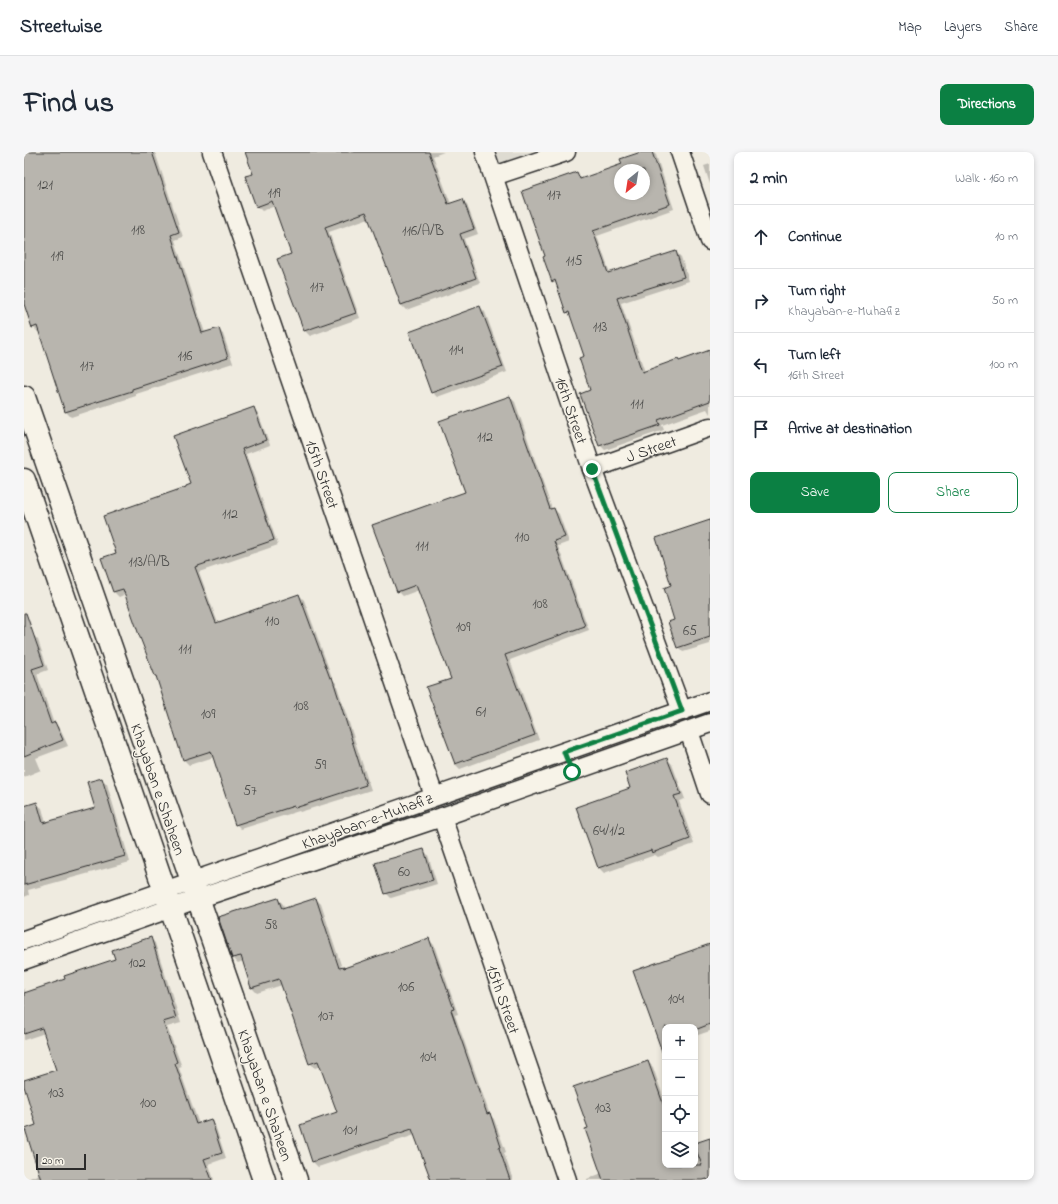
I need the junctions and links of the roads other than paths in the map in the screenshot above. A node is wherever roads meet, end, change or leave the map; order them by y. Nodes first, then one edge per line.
1 (212, 152) edge
2 (485, 152) edge
3 (680, 152) edge
4 (562, 153) edge
5 (494, 176) junction
6 (710, 241) edge
7 (24, 397) edge
8 (710, 427) edge
9 (592, 469) junction
10 (24, 480) edge
11 (710, 701) edge
12 (682, 711) junction
13 (710, 723) edge
14 (689, 731) junction
15 (564, 752) junction
16 (572, 772) junction
17 (710, 794) edge
18 (434, 796) junction
19 (442, 818) junction
20 (195, 891) junction
21 (168, 900) junction
22 (24, 940) edge
23 (24, 960) edge
24 (264, 1180) edge
25 (296, 1180) edge
26 (567, 1180) edge

1 - 18 street, 15th Street
2 - 5 street, 16th Street
3 - 6 street
4 - 5 street
5 - 9 street, 16th Street
7 - 20 main road, Khayaban e Shaheen
8 - 9 street, J Street
9 - 12 street, 16th Street
10 - 21 main road, Khayaban e Shaheen
11 - 12 street, Khayaban-e-Muhafiz
12 - 15 street, Khayaban-e-Muhafiz
13 - 14 street, Khayaban-e-Muhafiz
14 - 16 street, Khayaban-e-Muhafiz
14 - 17 street
15 - 16 street
15 - 18 street, Khayaban-e-Muhafiz
16 - 19 street, Khayaban-e-Muhafiz
18 - 20 street, Khayaban-e-Muhafiz
19 - 20 street, Khayaban-e-Muhafiz
19 - 26 street, 15th Street
20 - 21 street, Khayaban-e-Muhafiz
20 - 25 main road, Khayaban e Shaheen
21 - 22 street, Khayaban-e-Muhafiz
21 - 23 street, Khayaban-e-Muhafiz
21 - 24 main road, Khayaban e Shaheen

